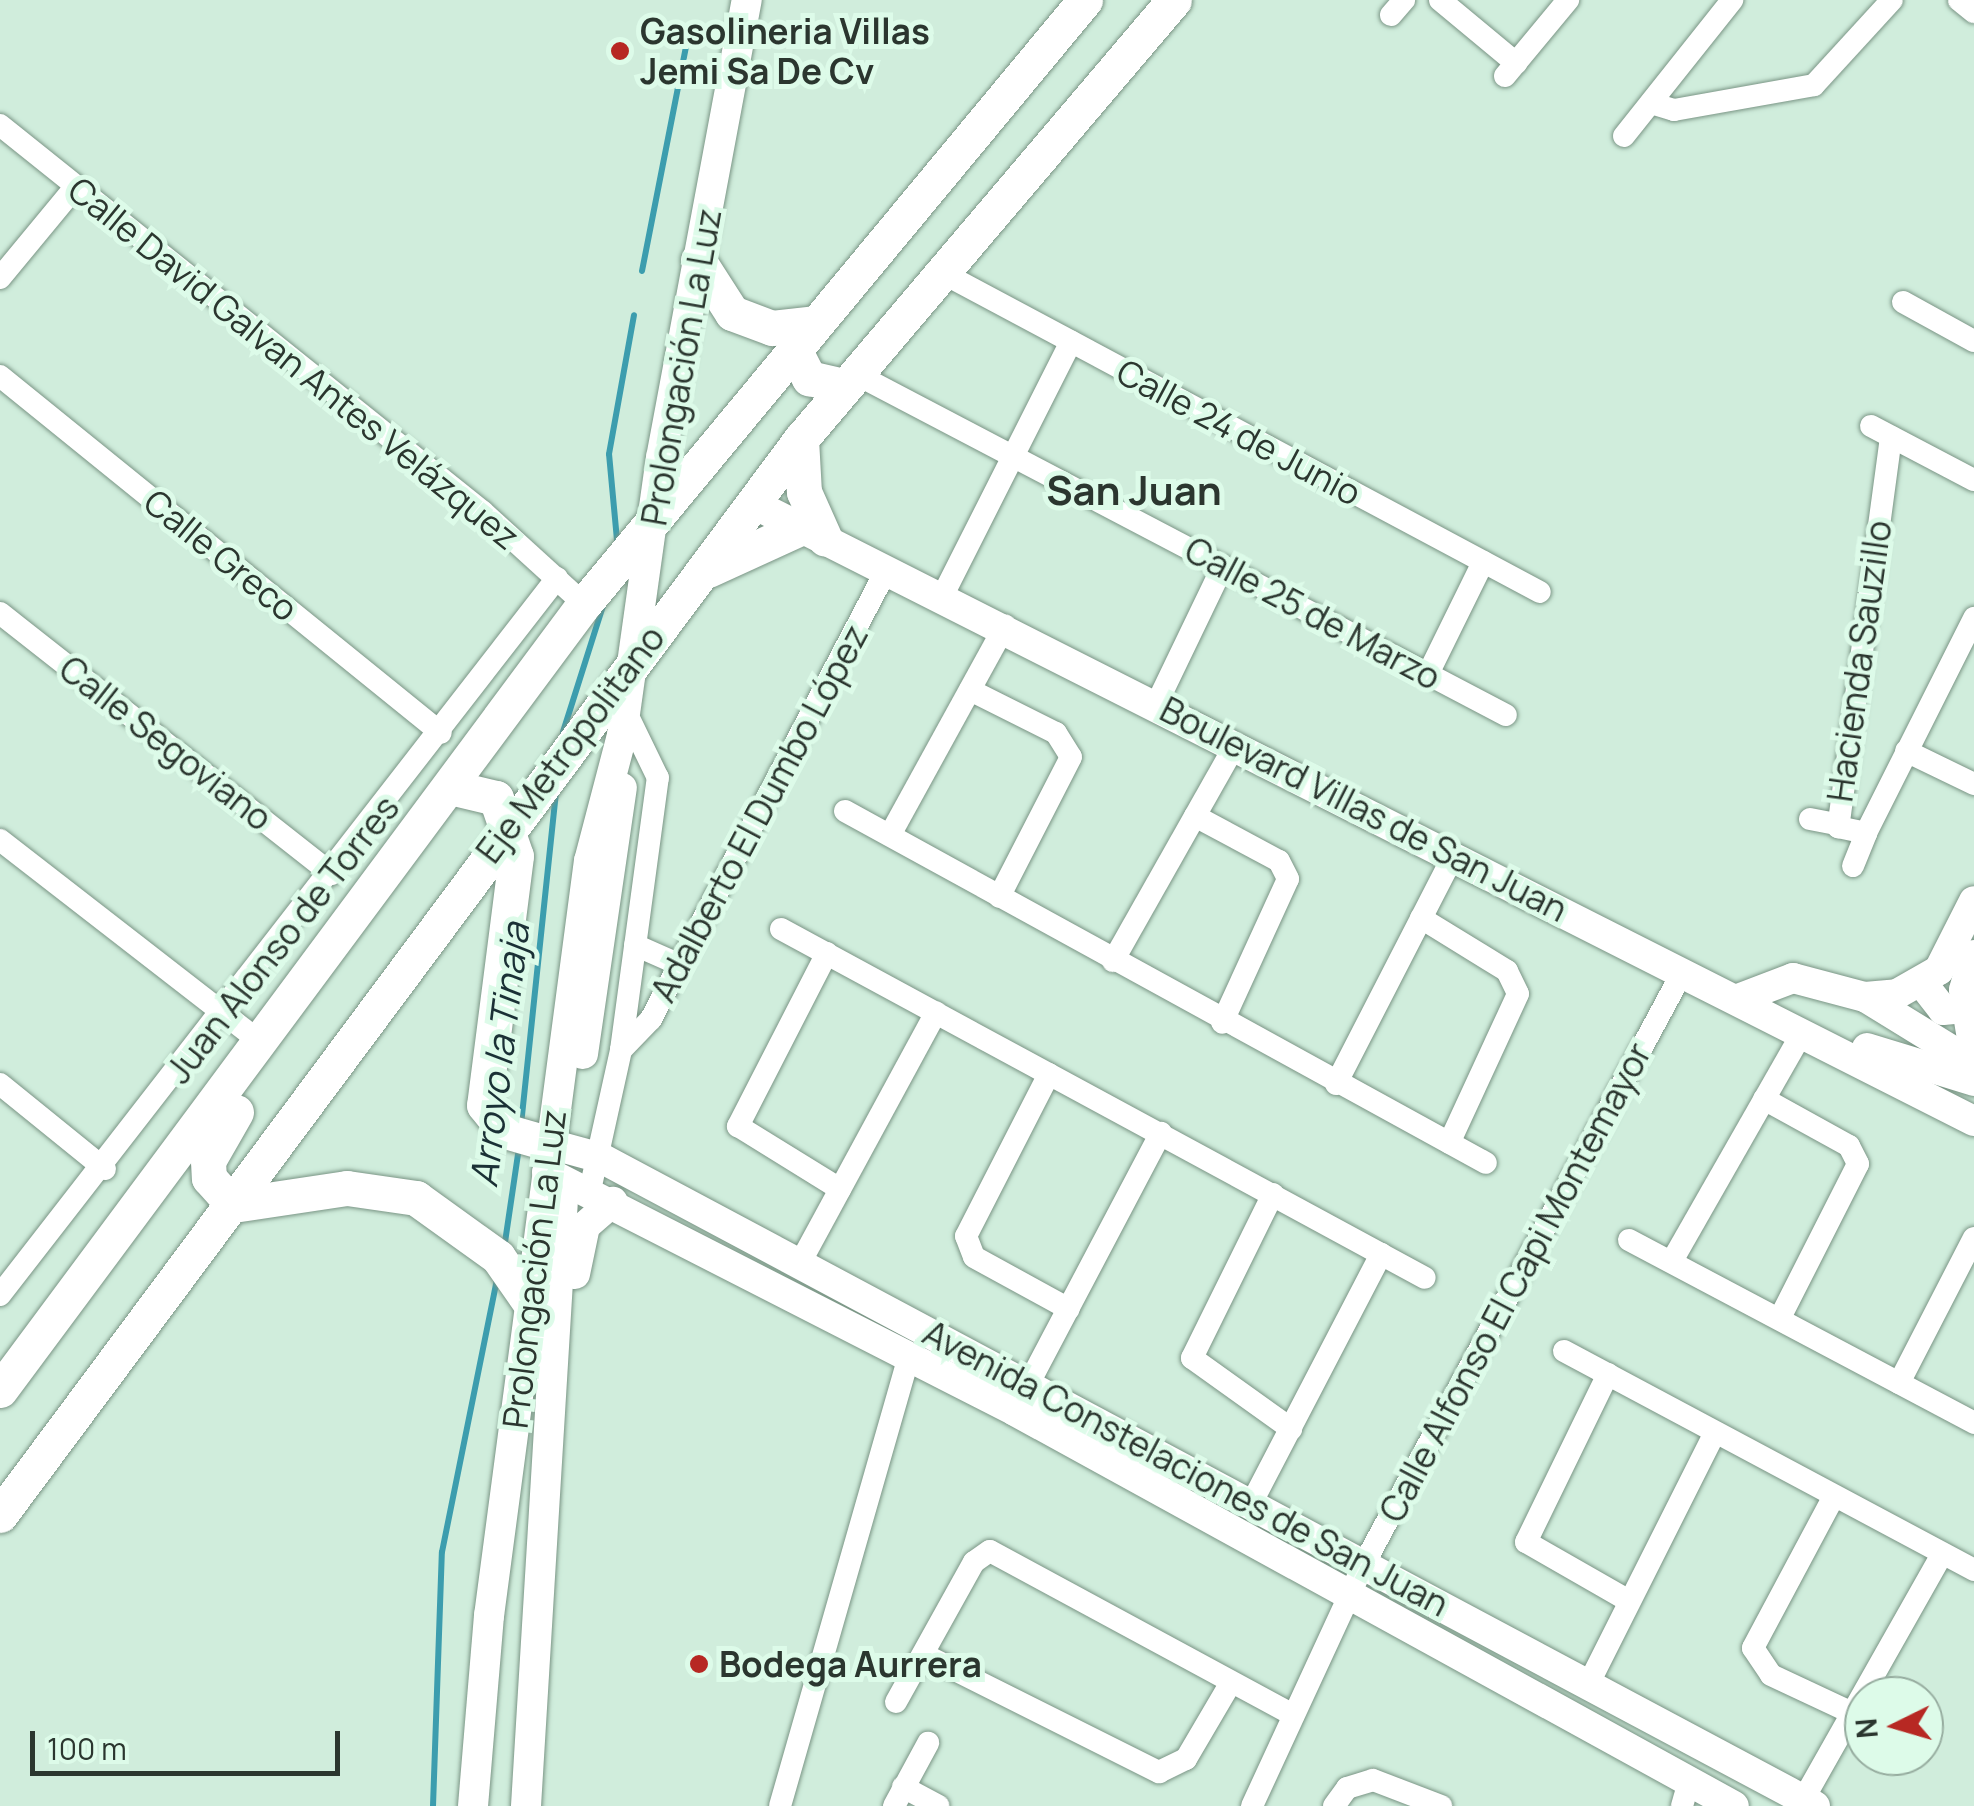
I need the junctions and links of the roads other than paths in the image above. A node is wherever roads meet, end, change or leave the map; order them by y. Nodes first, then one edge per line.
1 (746, 0) edge
2 (1085, 0) edge
3 (1174, 0) edge
4 (1440, 0) edge
5 (1568, 0) edge
6 (1732, 0) edge
7 (1892, 0) edge
8 (1959, 0) edge
9 (1974, 12) edge
10 (1651, 102) junction
11 (0, 126) edge
12 (1624, 136) dead end
13 (76, 186) junction
14 (698, 260) junction
15 (939, 272) junction
16 (0, 278) edge
17 (1903, 302) dead end
18 (804, 336) junction
19 (1974, 341) edge
20 (1071, 342) junction
21 (0, 376) edge
22 (849, 379) junction
23 (801, 439) junction
24 (1012, 455) junction
25 (1974, 480) edge
26 (752, 502) junction
27 (654, 517) junction
28 (813, 534) junction
29 (1483, 562) junction
30 (1223, 566) junction
31 (887, 568) junction
32 (556, 578) junction
33 (694, 578) junction
34 (594, 592) junction
35 (1540, 592) dead end
36 (943, 595) junction
37 (0, 613) edge
38 (1974, 618) edge
39 (1006, 626) junction
40 (632, 661) junction
41 (1428, 674) junction
42 (970, 690) junction
43 (1157, 704) junction
44 (1506, 715) dead end
45 (624, 724) junction
46 (441, 733) junction
47 (1236, 744) junction
48 (1906, 751) junction
49 (1974, 784) edge
50 (454, 788) junction
51 (846, 811) dead end
52 (520, 813) junction
53 (1195, 816) junction
54 (1810, 820) dead end
55 (1835, 824) junction
56 (1866, 833) junction
57 (890, 835) junction
58 (0, 840) edge
59 (1453, 856) junction
60 (1854, 866) dead end
61 (332, 874) junction
62 (998, 897) junction
63 (1974, 900) edge
64 (1421, 918) junction
65 (782, 929) dead end
66 (635, 945) junction
67 (827, 953) junction
68 (1974, 956) edge
69 (1113, 961) junction
70 (678, 964) junction
71 (1683, 972) junction
72 (1922, 984) junction
73 (1864, 997) junction
74 (1738, 999) junction
75 (1965, 1008) junction
76 (936, 1012) junction
77 (223, 1017) junction
78 (1222, 1023) junction
79 (1802, 1033) junction
80 (262, 1043) junction
81 (621, 1050) junction
82 (1974, 1051) edge
83 (1974, 1064) edge
84 (1050, 1074) junction
85 (1974, 1082) edge
86 (0, 1084) edge
87 (1336, 1084) junction
88 (1764, 1099) junction
89 (1974, 1121) edge
90 (1161, 1133) junction
91 (1448, 1143) junction
92 (601, 1158) junction
93 (559, 1163) junction
94 (1486, 1163) dead end
95 (105, 1169) junction
96 (840, 1188) junction
97 (1273, 1194) junction
98 (233, 1204) junction
99 (1974, 1238) edge
100 (1629, 1240) dead end
101 (1381, 1254) junction
102 (1672, 1261) junction
103 (800, 1263) junction
104 (1425, 1278) dead end
105 (524, 1292) junction
106 (0, 1294) edge
107 (1069, 1309) junction
108 (1780, 1318) junction
109 (558, 1345) junction
110 (1564, 1351) dead end
111 (908, 1355) junction
112 (1608, 1374) junction
113 (1899, 1383) junction
114 (1030, 1384) junction
115 (0, 1390) edge
116 (1974, 1423) edge
117 (1291, 1430) junction
118 (1715, 1433) junction
119 (1833, 1498) junction
120 (1251, 1504) junction
121 (0, 1516) edge
122 (1942, 1554) junction
123 (1364, 1564) junction
124 (1974, 1570) edge
125 (1349, 1594) junction
126 (1629, 1601) junction
127 (925, 1654) junction
128 (1873, 1676) edge
129 (1590, 1681) junction
130 (1230, 1684) junction
131 (896, 1702) dead end
132 (1844, 1709) edge
133 (1293, 1715) junction
134 (1844, 1730) edge
135 (928, 1743) dead end
136 (1685, 1794) edge
137 (899, 1796) edge
138 (1809, 1803) edge
139 (473, 1806) edge
140 (526, 1806) edge
141 (780, 1806) edge
142 (938, 1806) edge
143 (1252, 1806) edge
144 (1334, 1806) edge
145 (1442, 1806) edge
146 (1734, 1806) edge

1 - 14 street, Prolongación La Luz
2 - 18 main road, Eje Metropolitano
3 - 15 main road, Eje Metropolitano
4 - 5 street
6 - 10 street
7 - 10 street
8 - 9 street
10 - 12 street
11 - 13 street, Calle David Galvan Antes Velázquez
13 - 16 street
13 - 32 street, Calle David Galvan Antes Velázquez
14 - 18 main road
14 - 27 street, Prolongación La Luz
15 - 20 street, Calle 24 de Junio
15 - 22 main road, Eje Metropolitano
17 - 19 street
18 - 22 main road
18 - 27 main road, Eje Metropolitano
20 - 24 street
20 - 29 street, Calle 24 de Junio
21 - 46 street, Calle Greco
22 - 23 main road, Eje Metropolitano
22 - 24 street, Calle 25 de Marzo
23 - 26 main road, Eje Metropolitano
23 - 28 main road
24 - 30 street, Calle 25 de Marzo
24 - 36 street
25 - 55 street, Hacienda Sauzillo
26 - 28 street, Boulevard Villas de San Juan
26 - 33 main road, Eje Metropolitano
27 - 34 main road, Eje Metropolitano
27 - 40 street, Prolongación La Luz
28 - 31 street, Boulevard Villas de San Juan
28 - 33 main road
29 - 35 street, Calle 24 de Junio
29 - 41 street
30 - 41 street, Calle 25 de Marzo
30 - 43 street
31 - 36 street, Boulevard Villas de San Juan
31 - 70 street, Adalberto El Dumbo López
32 - 34 street, Calle David Galvan Antes Velázquez
32 - 46 street, Juan Alonso de Torres
33 - 40 main road, Eje Metropolitano
34 - 50 main road, Eje Metropolitano
36 - 39 street, Boulevard Villas de San Juan
37 - 61 street, Calle Segoviano
38 - 48 street, Hacienda Sauzillo
39 - 42 street
39 - 43 street, Boulevard Villas de San Juan
40 - 45 street, Prolongación La Luz
40 - 52 main road, Eje Metropolitano
41 - 44 street, Calle 25 de Marzo
42 - 57 street
42 - 62 street
43 - 47 street, Boulevard Villas de San Juan
45 - 66 street
45 - 93 street, Prolongación La Luz
46 - 61 street, Juan Alonso de Torres
47 - 53 street
47 - 59 street, Boulevard Villas de San Juan
48 - 49 street
48 - 56 street, Hacienda Sauzillo
50 - 52 main road
50 - 80 main road, Eje Metropolitano
51 - 57 street
52 - 93 main road
52 - 98 main road, Eje Metropolitano
53 - 69 street
53 - 78 street
54 - 55 street
55 - 56 street, Hacienda Sauzillo
56 - 60 street
57 - 62 street
58 - 77 street
59 - 64 street
59 - 71 street, Boulevard Villas de San Juan
61 - 77 street, Juan Alonso de Torres
62 - 69 street
63 - 72 street
64 - 87 street
64 - 91 street
65 - 67 street
66 - 70 street
66 - 81 street
67 - 76 street
67 - 96 street
68 - 75 street
69 - 78 street
70 - 81 street, Adalberto El Dumbo López
71 - 74 street, Boulevard Villas de San Juan
71 - 123 street, Calle Alfonso El Capi Montemayor
72 - 73 street
72 - 75 street
73 - 74 street
73 - 83 street
74 - 79 street, Boulevard Villas de San Juan
75 - 82 street
76 - 84 street
76 - 96 street
77 - 80 street
77 - 95 street, Juan Alonso de Torres
78 - 87 street
79 - 85 street
79 - 88 street
79 - 89 street, Boulevard Villas de San Juan
80 - 98 main road
80 - 115 main road, Eje Metropolitano
81 - 92 street
84 - 90 street
84 - 107 street
86 - 95 street
87 - 91 street
88 - 102 street
88 - 108 street
90 - 97 street
90 - 107 street
91 - 94 street
92 - 93 street, Avenida Constelaciones de San Juan
92 - 103 street, Avenida Constelaciones de San Juan
93 - 105 street, Prolongación La Luz
93 - 109 street, Prolongación La Luz
93 - 109 street
93 - 111 street, Avenida Constelaciones de San Juan
95 - 106 street, Juan Alonso de Torres
96 - 103 street
97 - 101 street
97 - 117 street
98 - 105 main road
98 - 121 main road, Eje Metropolitano
99 - 113 street
100 - 102 street
101 - 104 street
101 - 117 street
102 - 108 street
103 - 114 street, Avenida Constelaciones de San Juan
105 - 139 street, Prolongación La Luz
107 - 114 street
108 - 113 street
109 - 140 street, Prolongación La Luz
110 - 112 street
111 - 125 street, Avenida Constelaciones de San Juan
111 - 141 street
112 - 118 street
112 - 126 street
113 - 116 street
114 - 120 street, Avenida Constelaciones de San Juan
117 - 120 street
118 - 119 street
118 - 126 street
119 - 122 street
119 - 132 street
120 - 123 street, Avenida Constelaciones de San Juan
122 - 124 street
122 - 128 street
123 - 125 street, Calle Alfonso El Capi Montemayor
123 - 129 street, Avenida Constelaciones de San Juan
125 - 133 street, Calle Alfonso El Capi Montemayor
125 - 136 street, Avenida Constelaciones de San Juan
126 - 129 street
127 - 130 street
127 - 130 street
127 - 131 street
129 - 138 street, Avenida Constelaciones de San Juan
130 - 133 street
133 - 143 street, Calle Alfonso El Capi Montemayor
134 - 138 street
135 - 137 street
136 - 146 street, Avenida Constelaciones de San Juan
137 - 142 street
144 - 145 street

